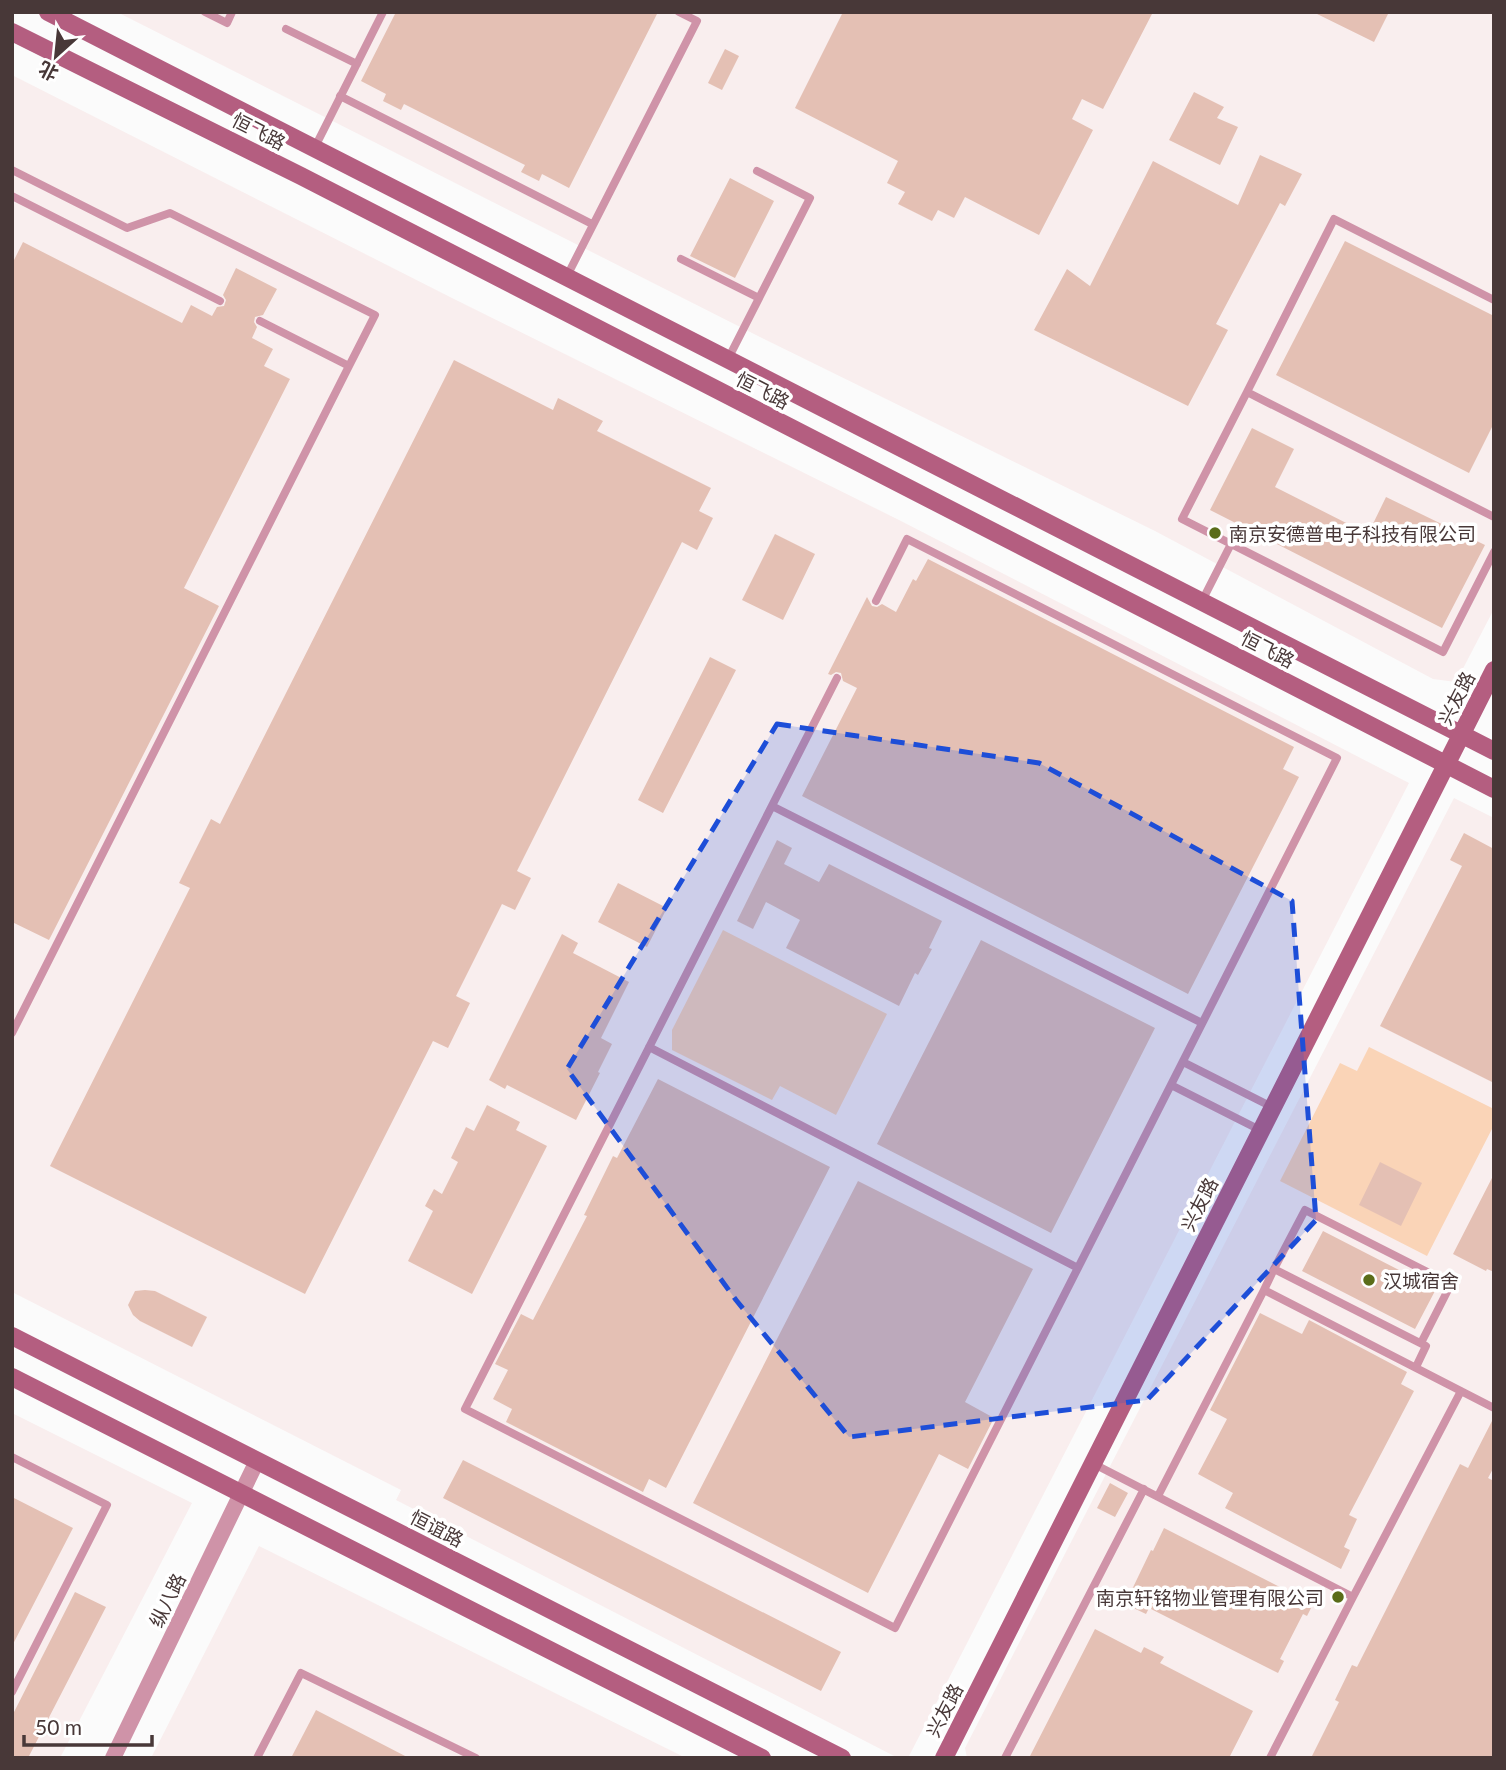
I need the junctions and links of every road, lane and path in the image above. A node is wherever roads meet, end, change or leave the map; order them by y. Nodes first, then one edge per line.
1 (48, 12) edge
2 (205, 12) edge
3 (232, 12) edge
4 (383, 12) edge
5 (679, 12) edge
6 (286, 29) dead end
7 (12, 32) edge
8 (357, 64) junction
9 (341, 96) junction
10 (315, 148) junction
11 (12, 170) edge
12 (757, 171) dead end
13 (12, 196) edge
14 (592, 224) junction
15 (681, 259) dead end
16 (566, 278) junction
17 (759, 299) junction
18 (1494, 300) edge
19 (220, 301) dead end
20 (260, 321) dead end
21 (728, 359) junction
22 (349, 366) junction
23 (1247, 391) junction
24 (1494, 517) edge
25 (1231, 544) junction
26 (1494, 552) edge
27 (876, 601) dead end
28 (1202, 601) junction
29 (1494, 670) edge
30 (836, 678) dead end
31 (1461, 734) junction
32 (1494, 751) edge
33 (1445, 763) junction
34 (1494, 789) edge
35 (772, 806) junction
36 (1202, 1023) junction
37 (12, 1033) edge
38 (649, 1047) junction
39 (1183, 1062) junction
40 (1171, 1085) junction
41 (1272, 1107) junction
42 (1260, 1130) junction
43 (1078, 1268) junction
44 (1274, 1269) junction
45 (1264, 1290) junction
46 (12, 1336) edge
47 (1421, 1343) junction
48 (1416, 1367) junction
49 (12, 1377) edge
50 (1461, 1391) junction
51 (1494, 1408) edge
52 (12, 1457) edge
53 (257, 1461) junction
54 (1092, 1463) junction
55 (1144, 1489) junction
56 (242, 1494) junction
57 (1158, 1496) junction
58 (1353, 1597) junction
59 (12, 1692) edge
60 (113, 1758) edge
61 (257, 1758) edge
62 (476, 1758) edge
63 (762, 1758) edge
64 (842, 1758) edge
65 (944, 1758) edge
66 (1005, 1758) edge
67 (1270, 1758) edge

1 - 10 main road, 恒飞路
2 - 3 lane
4 - 8 lane
5 - 14 lane
6 - 8 lane
7 - 33 main road, 恒飞路
8 - 9 lane
9 - 10 lane
9 - 14 lane
10 - 16 main road, 恒飞路
11 - 22 lane
12 - 17 lane
13 - 19 lane
14 - 16 lane
15 - 17 lane
16 - 21 main road, 恒飞路
17 - 21 lane
18 - 23 lane
20 - 22 lane
21 - 28 main road, 恒飞路
22 - 37 lane
23 - 24 lane
23 - 25 lane
25 - 26 lane
25 - 28 lane
27 - 36 lane
28 - 31 main road, 恒飞路
29 - 31 main road, 兴友路
30 - 35 lane
31 - 32 main road, 恒飞路
31 - 33 main road, 兴友路
33 - 34 main road, 恒飞路
33 - 41 main road, 兴友路
35 - 36 lane
35 - 38 lane
36 - 39 lane
38 - 43 lane
38 - 43 lane
39 - 40 lane
39 - 41 lane
40 - 42 lane
40 - 43 lane
41 - 42 main road, 兴友路
42 - 54 main road, 兴友路
44 - 45 lane
44 - 47 lane
44 - 47 lane
45 - 48 lane
45 - 57 lane
46 - 53 main road, 恒谊路
47 - 48 lane
48 - 50 lane
49 - 56 main road
50 - 51 lane
50 - 58 lane
52 - 59 lane
53 - 56 street, 纵八路
53 - 64 main road, 恒谊路
54 - 55 lane
54 - 65 main road, 兴友路
55 - 57 lane
55 - 66 lane
56 - 60 street, 纵八路
56 - 63 main road
57 - 58 lane
58 - 67 lane
61 - 62 lane

